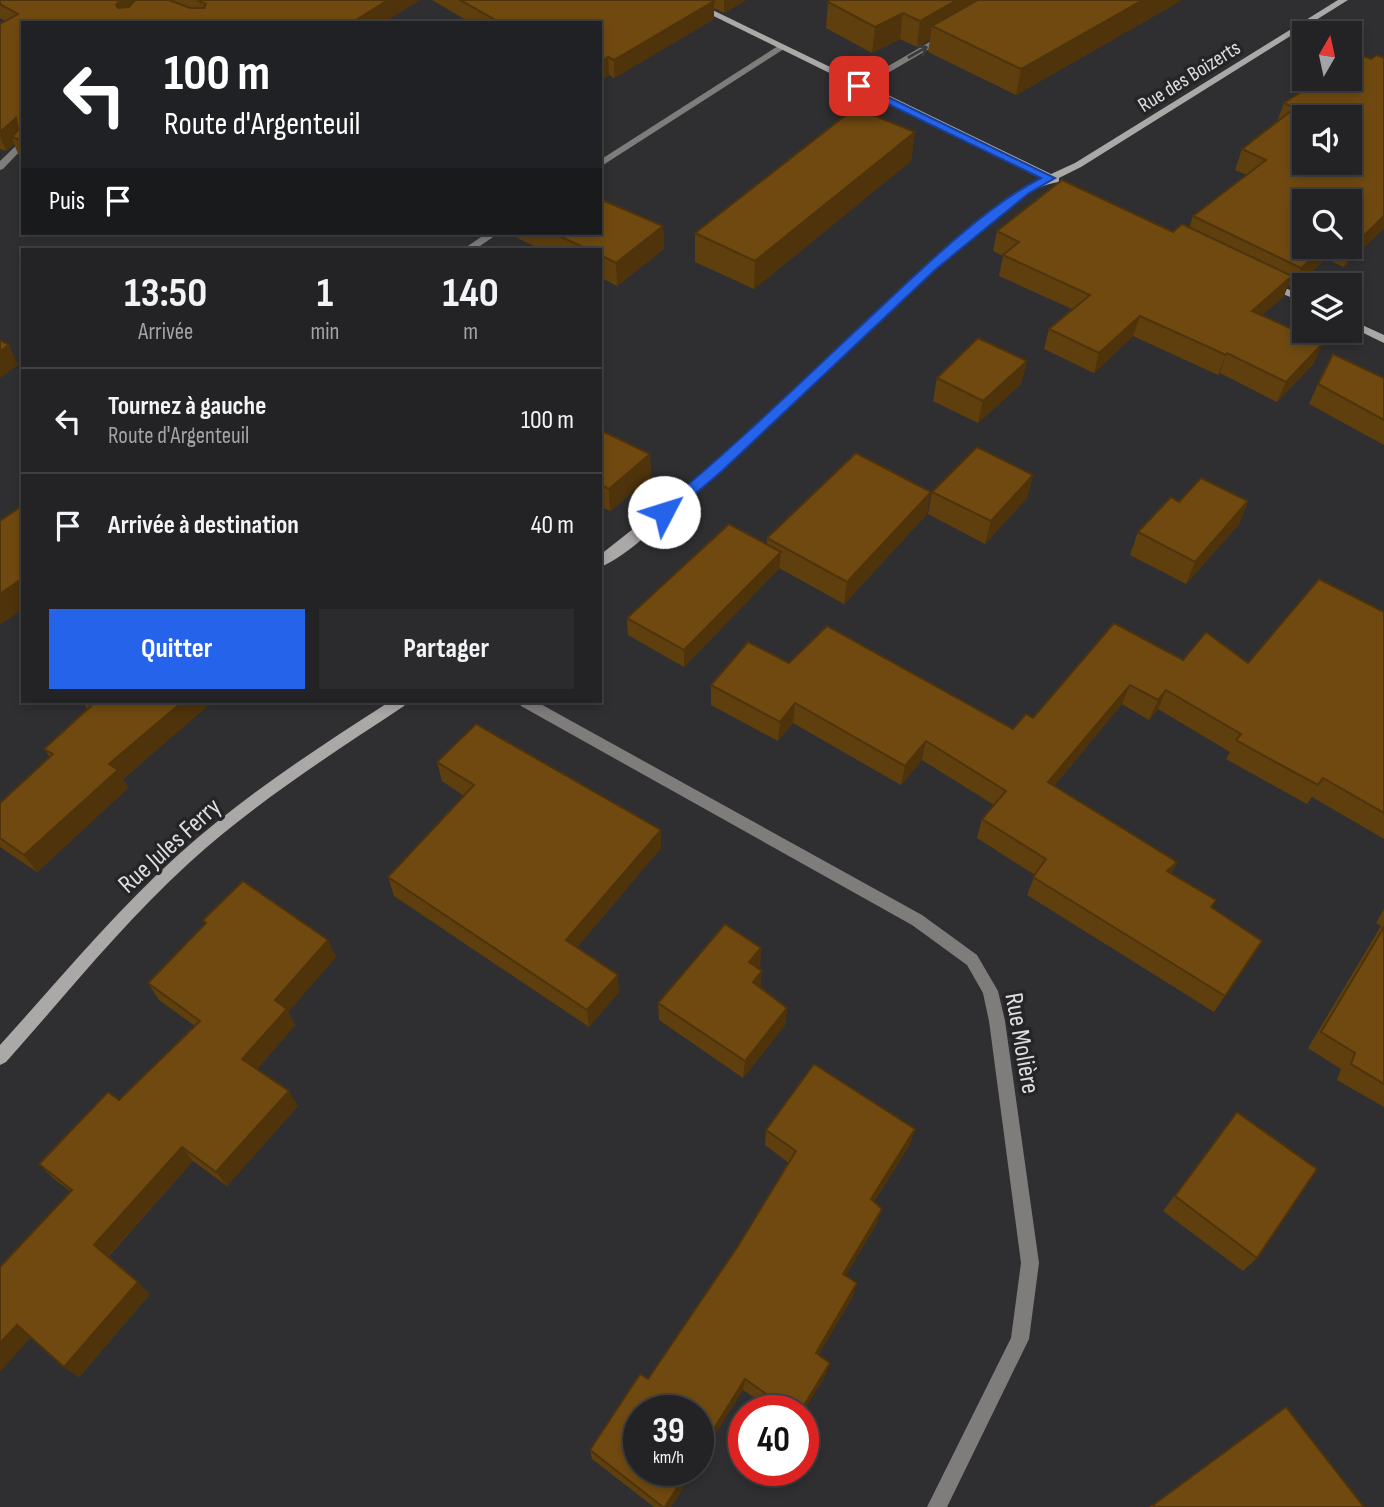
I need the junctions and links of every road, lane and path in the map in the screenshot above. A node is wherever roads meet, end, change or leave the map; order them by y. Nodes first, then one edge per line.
1 (685, 0) edge
2 (1344, 0) edge
3 (950, 33) edge
4 (781, 47) junction
5 (859, 86) junction
6 (21, 144) edge
7 (602, 163) edge
8 (0, 167) edge
9 (1055, 180) junction
10 (491, 235) edge
11 (470, 248) edge
12 (1254, 276) edge
13 (1292, 294) edge
14 (1362, 328) edge
15 (1384, 339) edge
16 (602, 561) edge
17 (397, 703) edge
18 (528, 703) edge
19 (0, 1057) edge
20 (937, 1507) edge

1 - 4 street
2 - 9 street, Rue des Boizerts
5 -> 3 street
4 - 5 street
4 - 7 street
5 - 9 street
6 - 8 street
9 - 16 street
10 - 11 street
12 - 13 street
14 - 15 street
17 - 19 street, Rue Jules Ferry
18 - 20 street, Rue Molière

